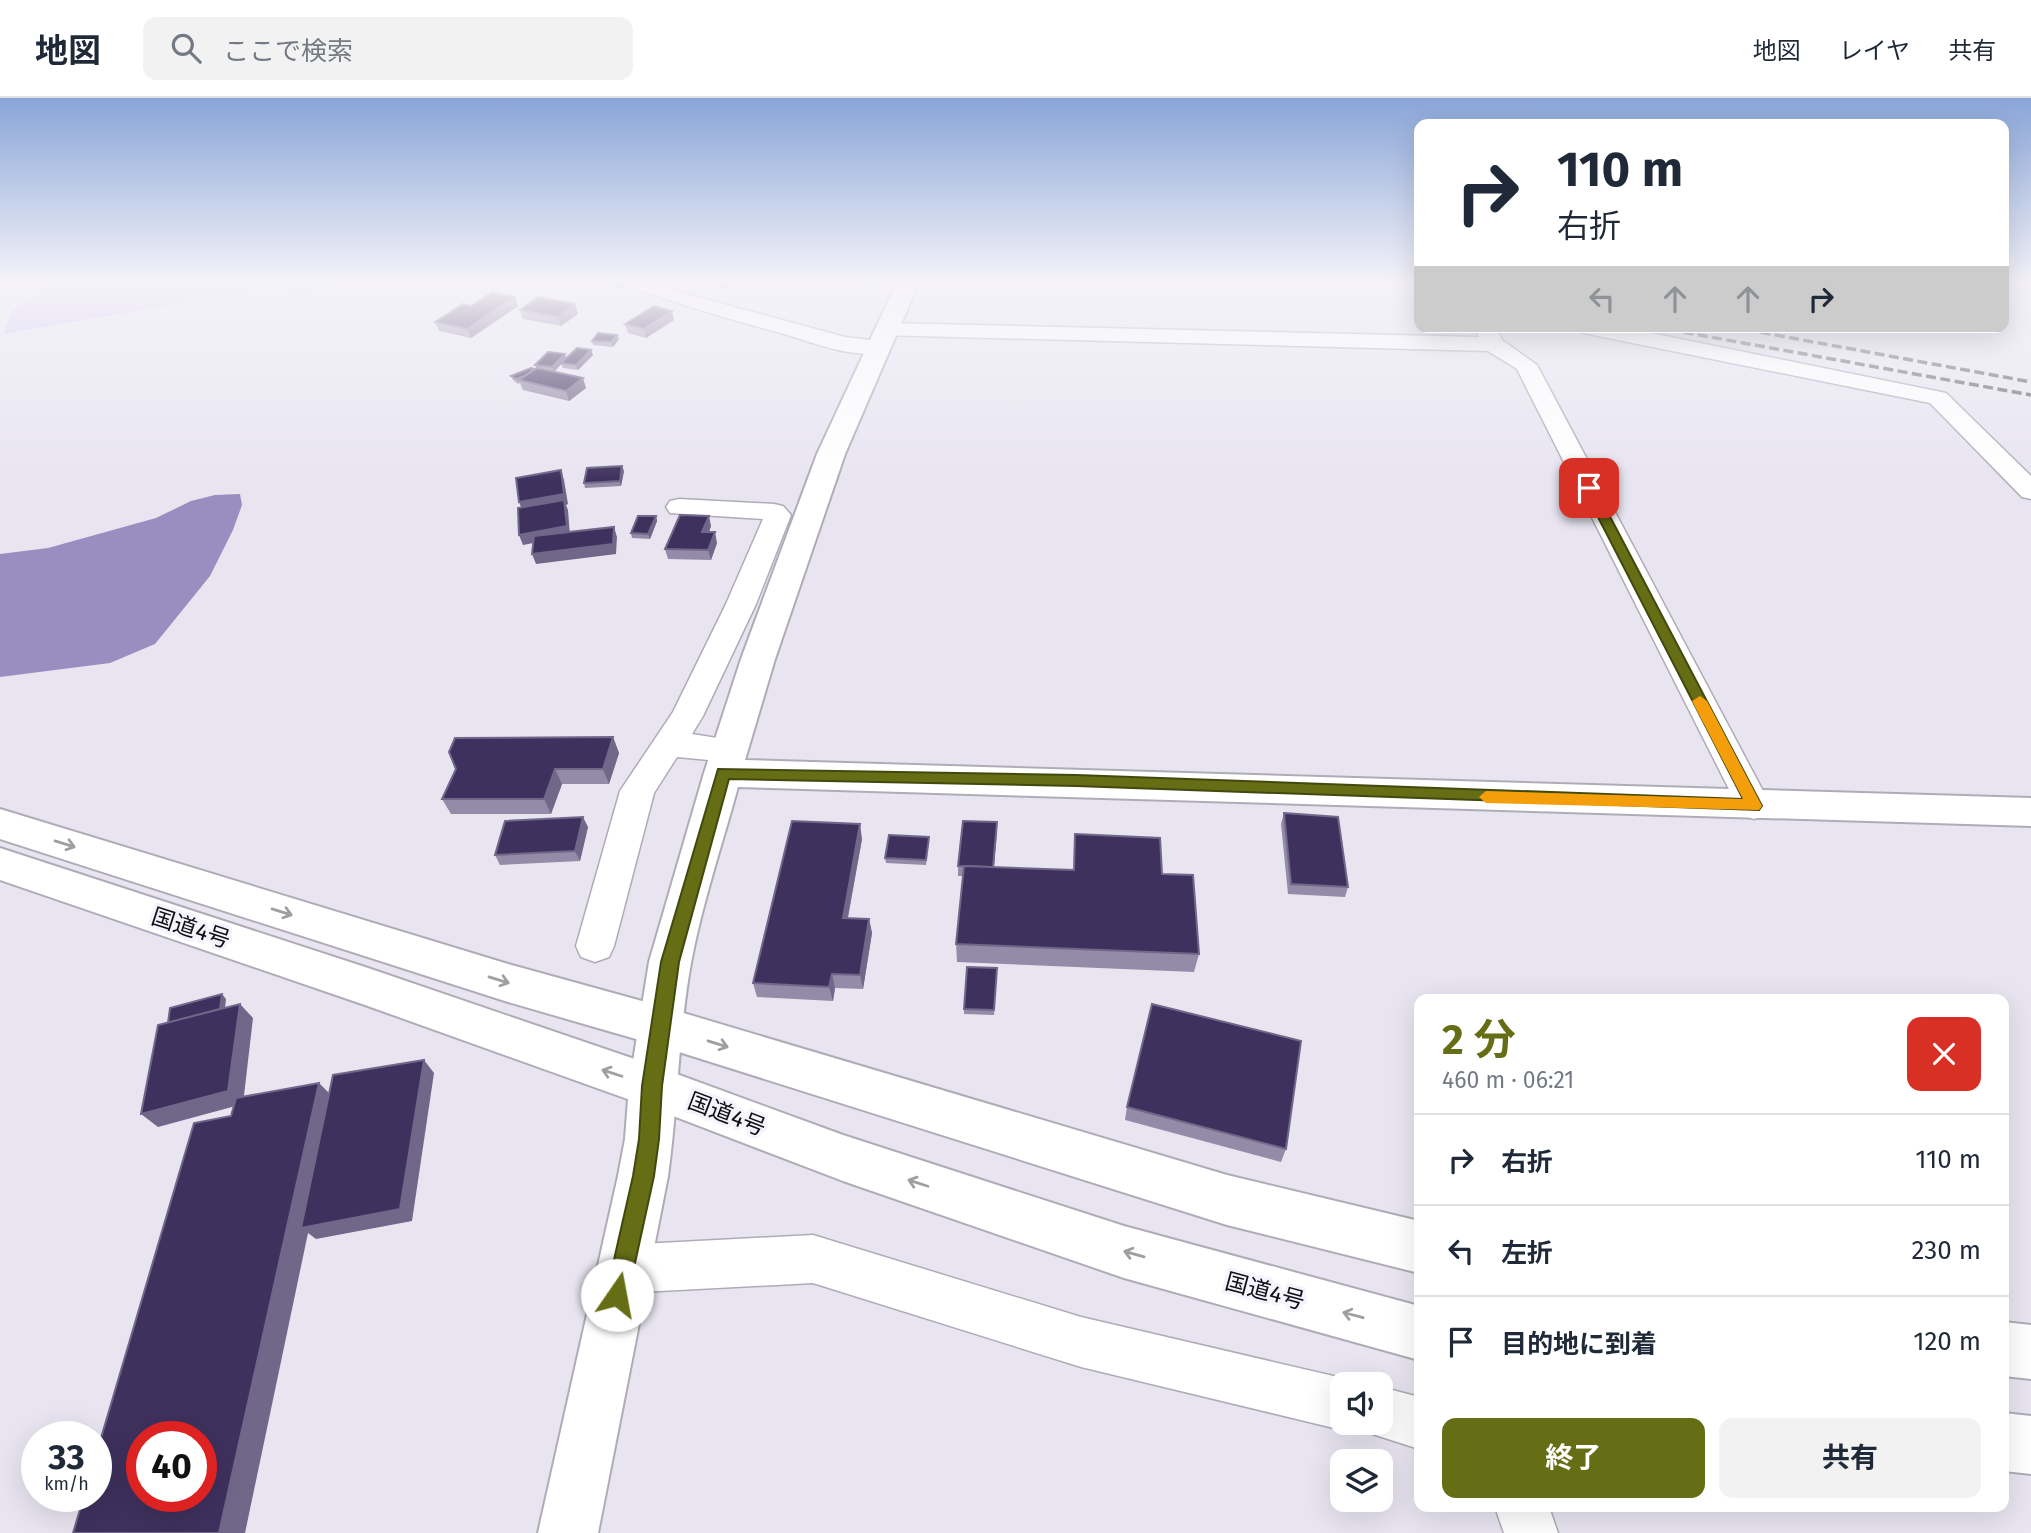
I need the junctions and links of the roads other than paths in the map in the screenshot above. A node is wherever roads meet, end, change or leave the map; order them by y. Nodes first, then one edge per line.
1 (879, 347) edge
2 (1504, 347) edge
3 (1686, 347) edge
4 (2031, 491) edge
5 (679, 507) dead end
6 (670, 744) junction
7 (727, 761) junction
8 (1754, 806) junction
9 (2031, 813) edge
10 (0, 824) edge
11 (0, 864) edge
12 (595, 946) dead end
13 (660, 1026) junction
14 (652, 1086) junction
15 (1414, 1246) edge
16 (622, 1269) junction
17 (1414, 1332) edge
18 (2009, 1350) edge
19 (2031, 1352) edge
20 (1330, 1401) edge
21 (1393, 1416) edge
22 (1414, 1422) edge
23 (2009, 1442) edge
24 (2031, 1445) edge
25 (1524, 1512) edge
26 (568, 1533) edge
27 (1531, 1533) edge

1 - 7 main road
2 - 8 street
3 - 4 street
5 - 6 street
6 - 7 street
6 - 12 street
7 - 8 main road
7 - 13 main road
8 - 9 main road
10 -> 13 main road, 国道4号
14 -> 11 main road, 国道4号
13 - 14 main road
13 -> 15 main road, 国道4号
14 - 16 main road
17 -> 14 main road, 国道4号
16 - 20 street
16 - 26 main road
18 - 19 main road
21 - 22 street
23 - 24 main road
25 - 27 street

